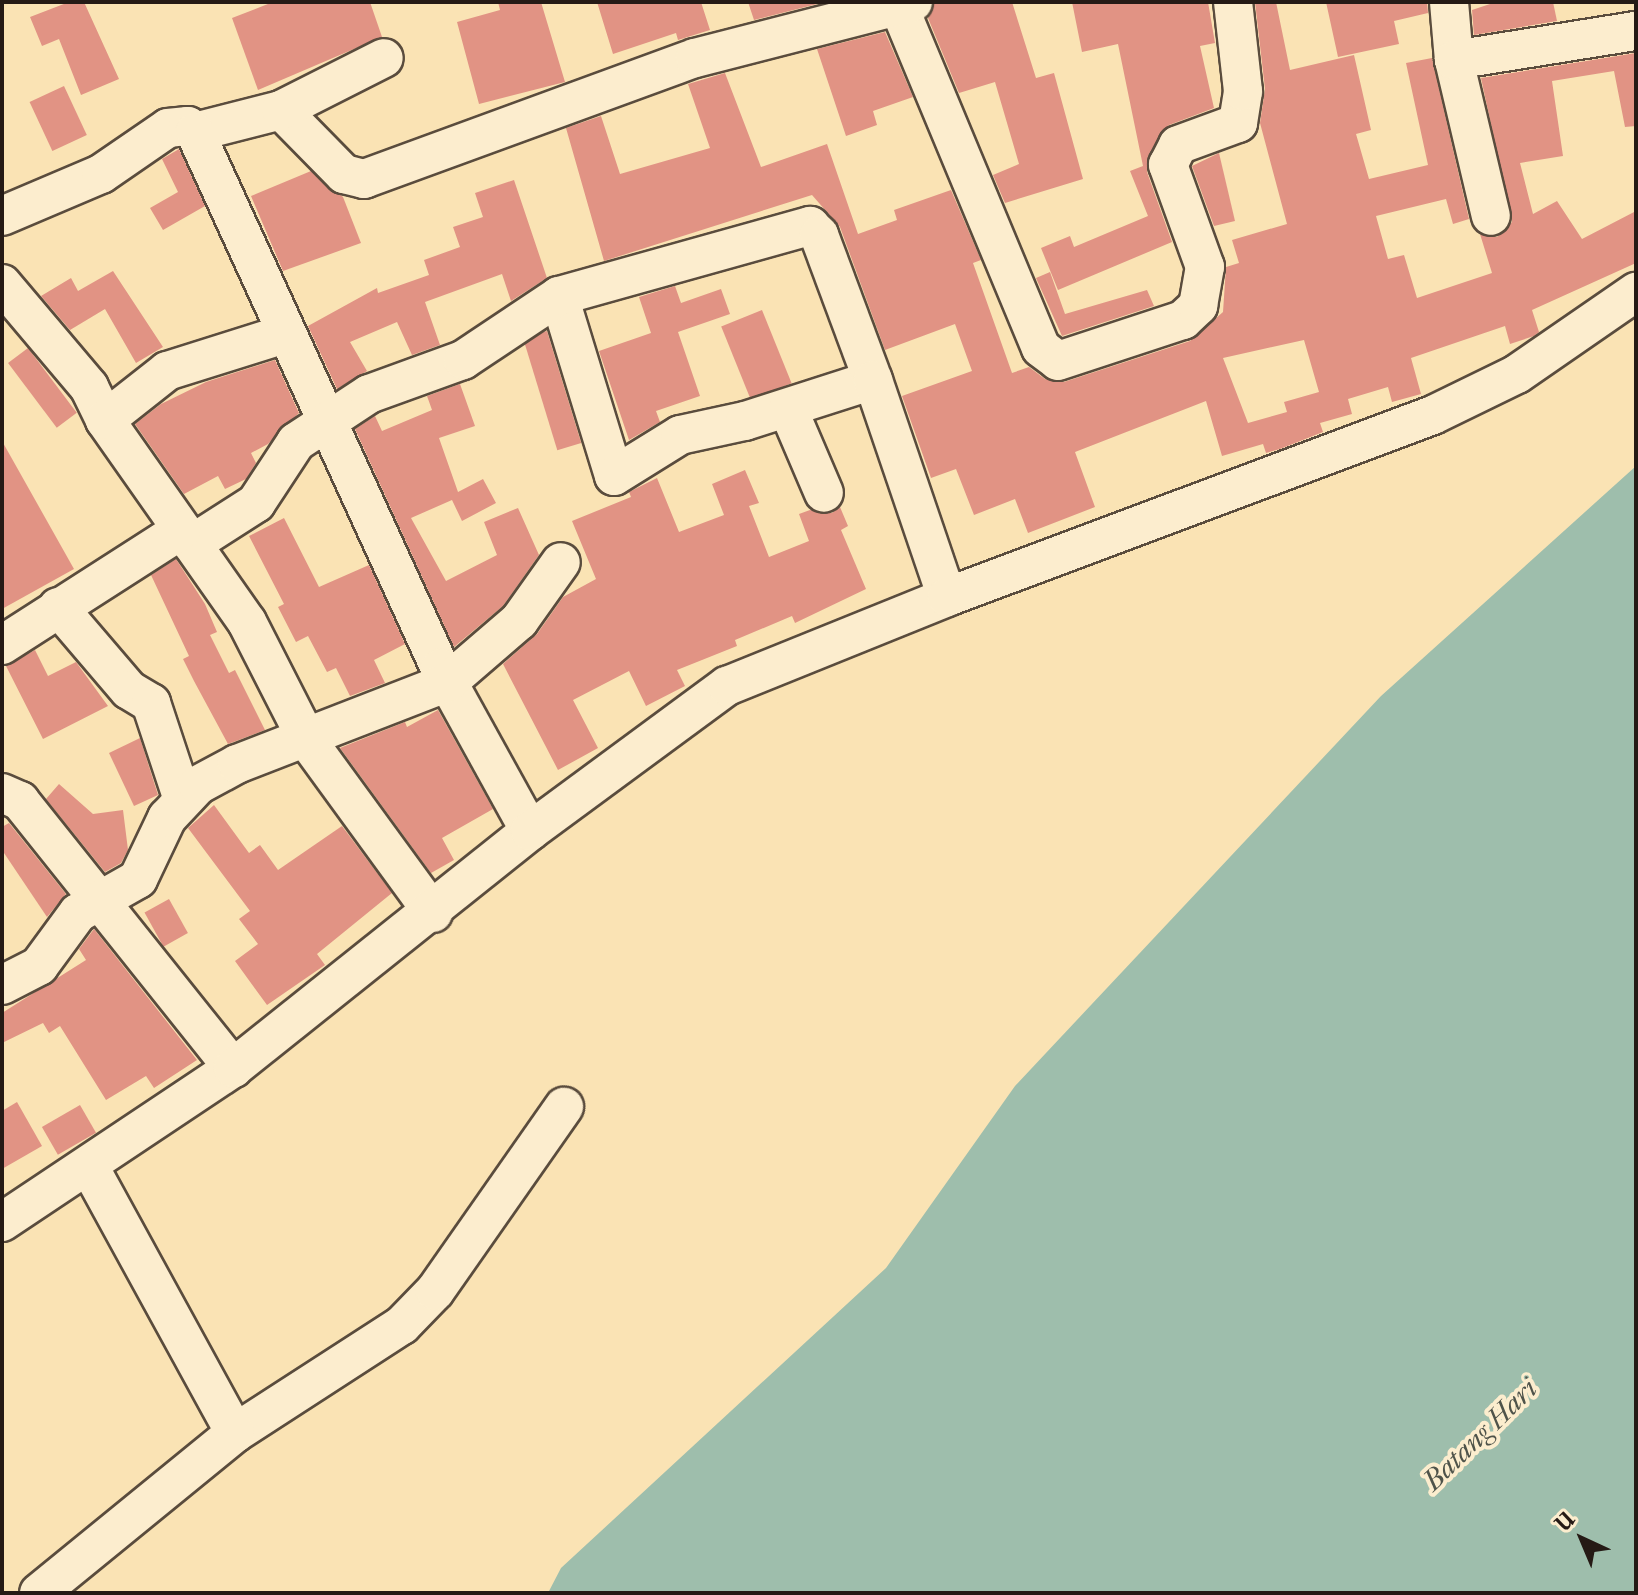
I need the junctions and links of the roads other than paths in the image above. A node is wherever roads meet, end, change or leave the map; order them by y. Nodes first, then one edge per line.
1 (1233, 2) edge
2 (1449, 2) edge
3 (890, 6) edge
4 (1636, 31) edge
5 (384, 58) dead end
6 (1454, 60) junction
7 (281, 110) junction
8 (195, 132) junction
9 (2, 216) edge
10 (1491, 216) dead end
11 (2, 284) edge
12 (1636, 292) edge
13 (559, 296) junction
14 (284, 334) junction
15 (873, 380) junction
16 (788, 409) junction
17 (105, 420) junction
18 (328, 422) junction
19 (824, 493) dead end
20 (187, 537) junction
21 (561, 562) dead end
22 (947, 597) junction
23 (58, 607) junction
24 (2, 645) edge
25 (448, 682) junction
26 (307, 740) junction
27 (2, 793) edge
28 (182, 797) junction
29 (530, 831) junction
30 (98, 903) junction
31 (433, 913) junction
32 (2, 985) edge
33 (233, 1068) junction
34 (564, 1107) dead end
35 (90, 1168) junction
36 (2, 1222) edge
37 (235, 1433) junction
38 (39, 1593) edge

1 - 3 street
2 - 6 street
3 - 7 street
4 - 6 street
5 - 7 street
6 - 10 street
7 - 8 street
8 - 9 street
8 - 14 street
11 - 17 street
12 - 22 street
13 - 15 street
13 - 16 street
13 - 18 street
14 - 17 street
14 - 18 street
15 - 16 street
15 - 22 street
16 - 19 street
17 - 20 street
18 - 20 street
18 - 25 street
20 - 23 street
20 - 26 street
21 - 25 street
22 - 29 street
23 - 24 street
23 - 28 street
25 - 26 street
25 - 29 street
26 - 28 street
26 - 31 street
27 - 30 street
28 - 30 street
29 - 31 street
30 - 32 street
30 - 33 street
31 - 33 street
33 - 35 street
34 - 37 street
35 - 36 street
35 - 37 street
37 - 38 street

